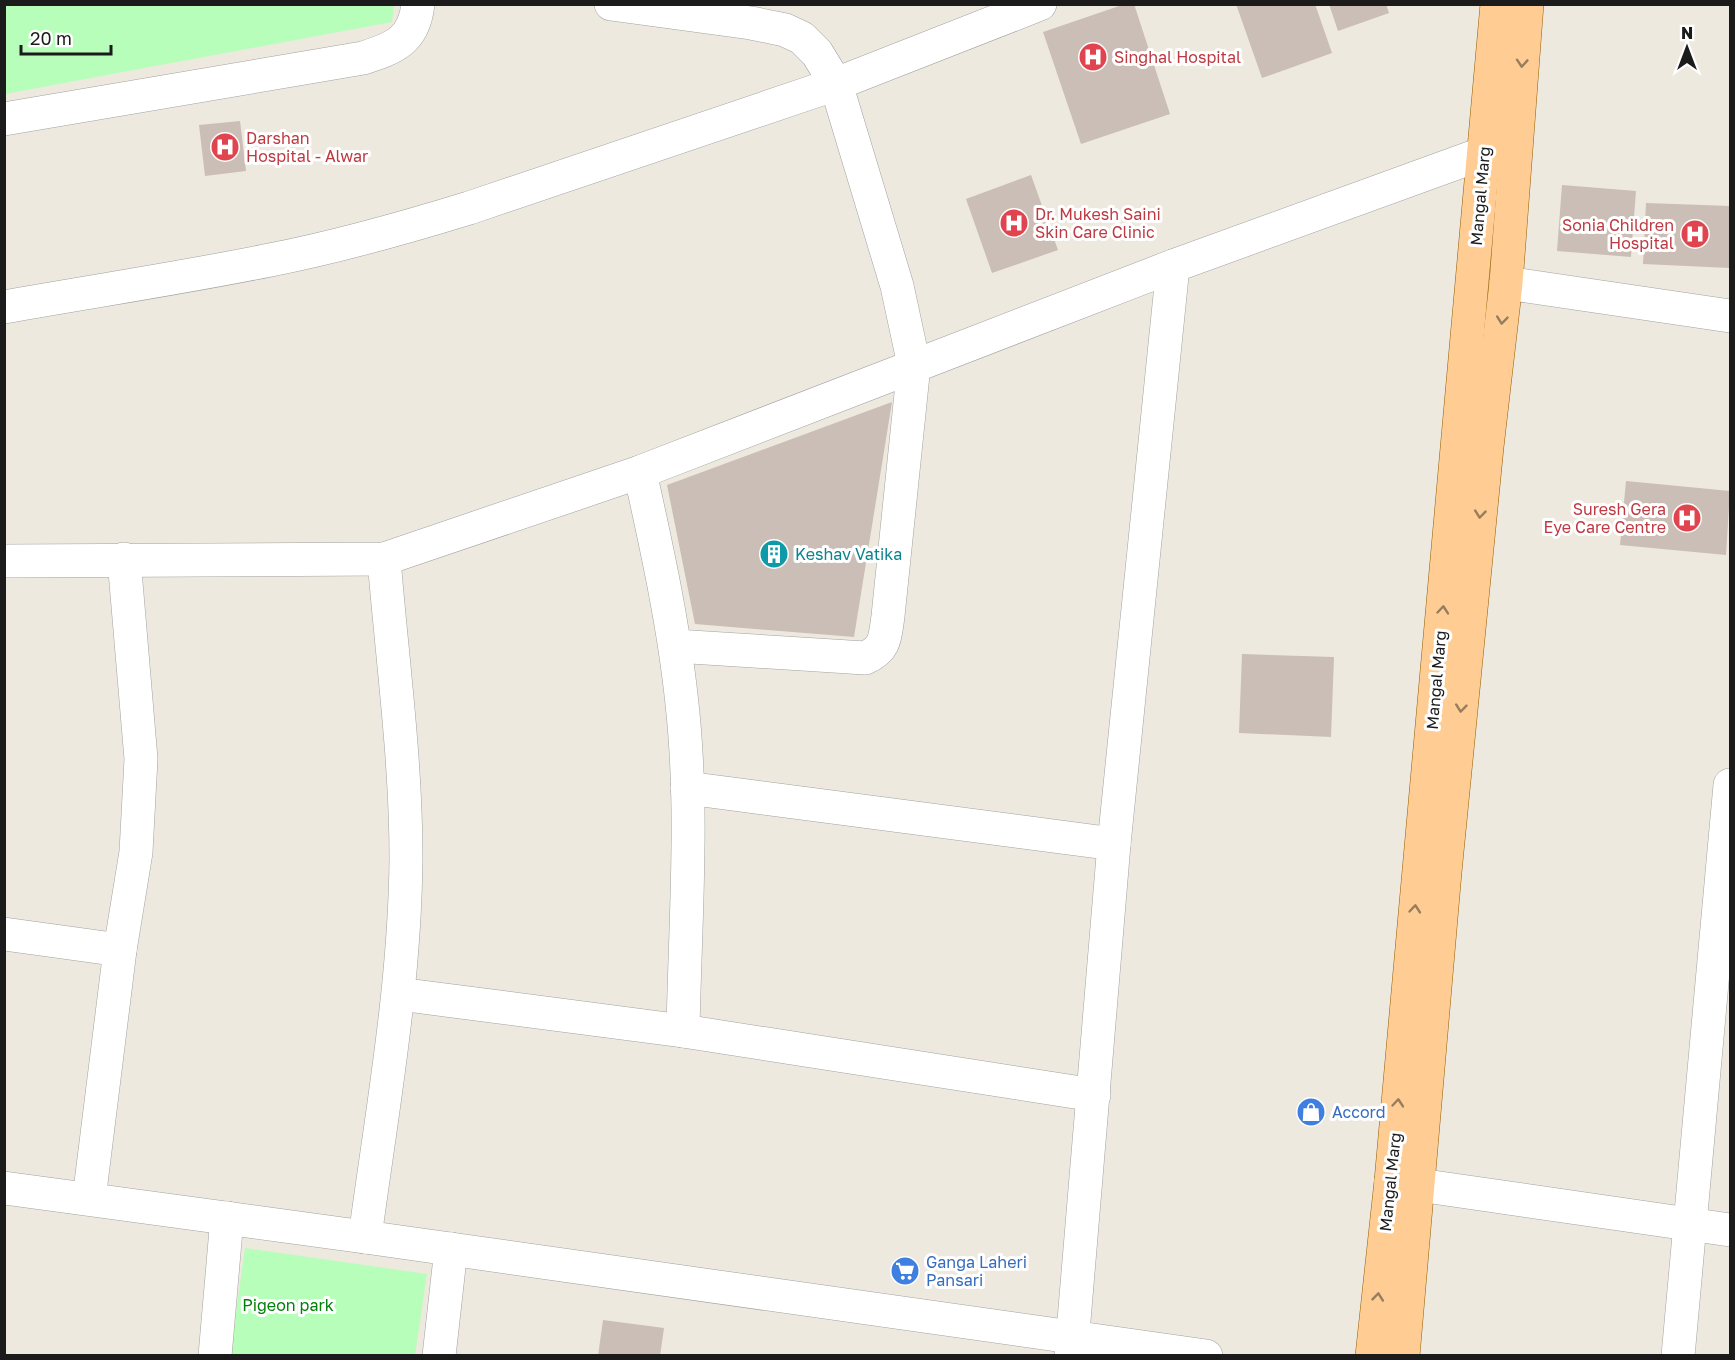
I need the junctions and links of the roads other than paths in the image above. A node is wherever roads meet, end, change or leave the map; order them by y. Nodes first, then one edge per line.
1 (418, 4) edge
2 (611, 4) edge
3 (1040, 4) edge
4 (1497, 4) edge
5 (1527, 4) edge
6 (836, 84) junction
7 (4, 119) edge
8 (1484, 153) junction
9 (1173, 266) junction
10 (1506, 283) junction
11 (4, 307) edge
12 (1731, 316) edge
13 (915, 365) junction
14 (640, 472) junction
15 (124, 559) junction
16 (384, 559) junction
17 (4, 561) edge
18 (675, 646) junction
19 (1731, 785) edge
20 (687, 788) junction
21 (1729, 818) edge
22 (1114, 844) junction
23 (4, 934) edge
24 (120, 950) junction
25 (399, 994) junction
26 (683, 1031) junction
27 (1094, 1095) junction
28 (1404, 1183) junction
29 (4, 1188) edge
30 (89, 1199) junction
31 (227, 1218) junction
32 (1690, 1224) junction
33 (1731, 1230) edge
34 (365, 1237) junction
35 (451, 1249) junction
36 (1072, 1346) edge
37 (215, 1356) edge
38 (439, 1356) edge
39 (1206, 1356) edge
40 (1372, 1356) edge
41 (1403, 1356) edge
42 (1677, 1356) edge

1 - 7 street
2 - 6 street
3 - 6 street
4 - 8 main road, Mangal Marg
5 -> 10 main road, Mangal Marg
6 - 11 street
6 - 13 street
8 - 9 street
28 -> 8 main road, Mangal Marg
9 - 13 street
9 - 22 street
10 - 12 street
10 -> 28 main road, Mangal Marg
13 - 14 street
13 - 18 street
14 - 16 street
14 - 18 street
15 - 16 street
15 - 17 street
15 - 24 street
16 - 25 street
18 - 20 street
19 - 21 street
20 - 22 street
20 - 26 street
21 - 32 street
22 - 27 street
23 - 24 street
24 - 30 street
25 - 26 street
25 - 34 street
26 - 27 street
27 - 36 street
28 - 32 street
40 -> 28 main road, Mangal Marg
28 - 41 main road, Mangal Marg
29 - 30 street
30 - 31 street
31 - 34 street
31 - 37 street
32 - 33 street
32 - 42 street
34 - 35 street
35 - 36 street
35 - 38 street
36 - 39 street

